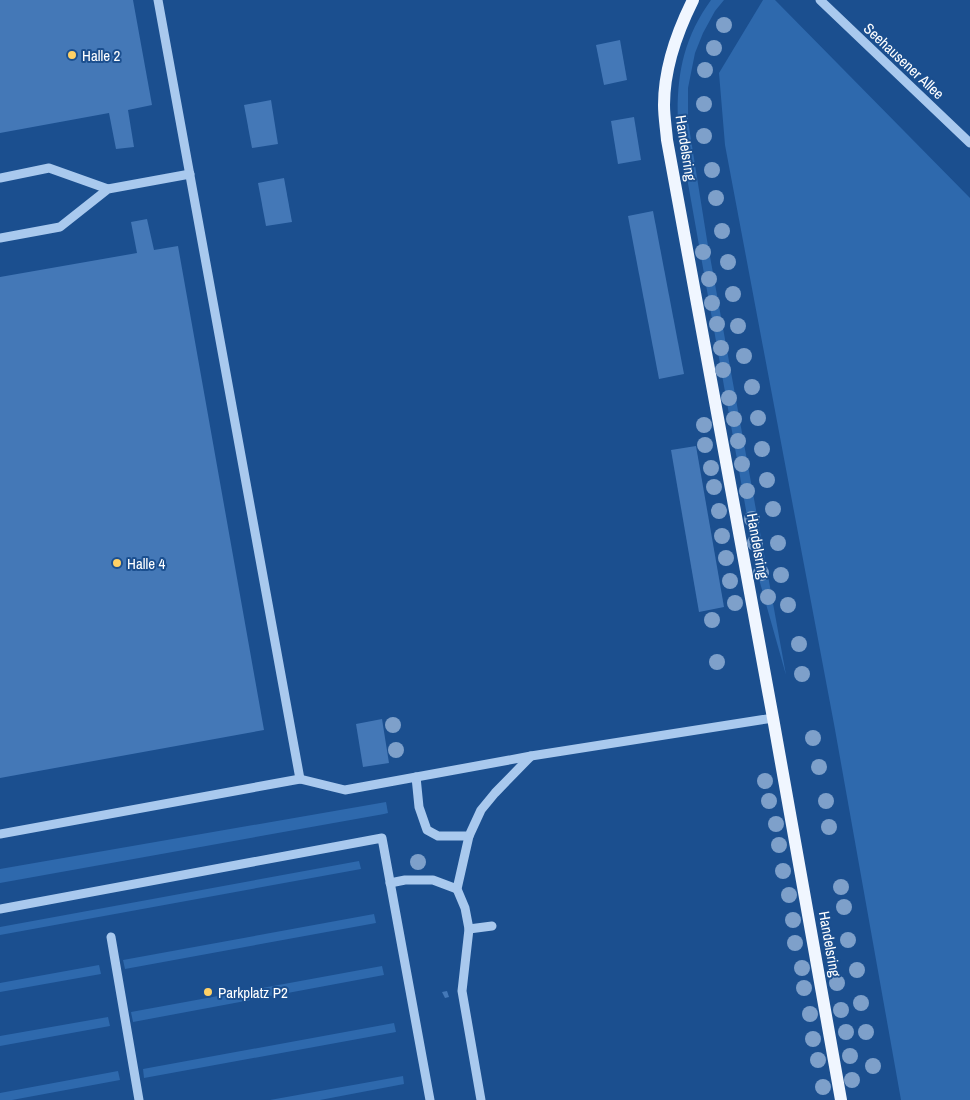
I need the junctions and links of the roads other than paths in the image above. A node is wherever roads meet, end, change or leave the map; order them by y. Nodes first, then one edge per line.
1 (158, 0) edge
2 (693, 0) edge
3 (820, 0) edge
4 (970, 143) edge
5 (190, 174) junction
6 (0, 178) edge
7 (108, 189) junction
8 (0, 238) edge
9 (774, 718) junction
10 (531, 756) junction
11 (416, 777) junction
12 (300, 779) junction
13 (0, 834) edge
14 (469, 836) junction
15 (390, 884) junction
16 (457, 889) junction
17 (0, 909) edge
18 (492, 926) dead end
19 (469, 929) junction
20 (111, 936) dead end
21 (139, 1100) edge
22 (430, 1100) edge
23 (481, 1100) edge
24 (841, 1100) edge

1 - 5 street
2 - 9 main road, Handelsring
3 - 4 street, Seehausener Allee
5 - 7 street
5 - 12 street
6 - 7 street
7 - 8 street
9 - 10 street
9 - 24 main road, Handelsring
10 - 11 street
10 - 14 street
11 - 12 street
11 - 14 street
12 - 13 street
14 - 16 street
15 - 16 street
15 - 17 street
15 - 22 street
16 - 19 street
18 - 19 street
19 - 23 street
20 - 21 street

